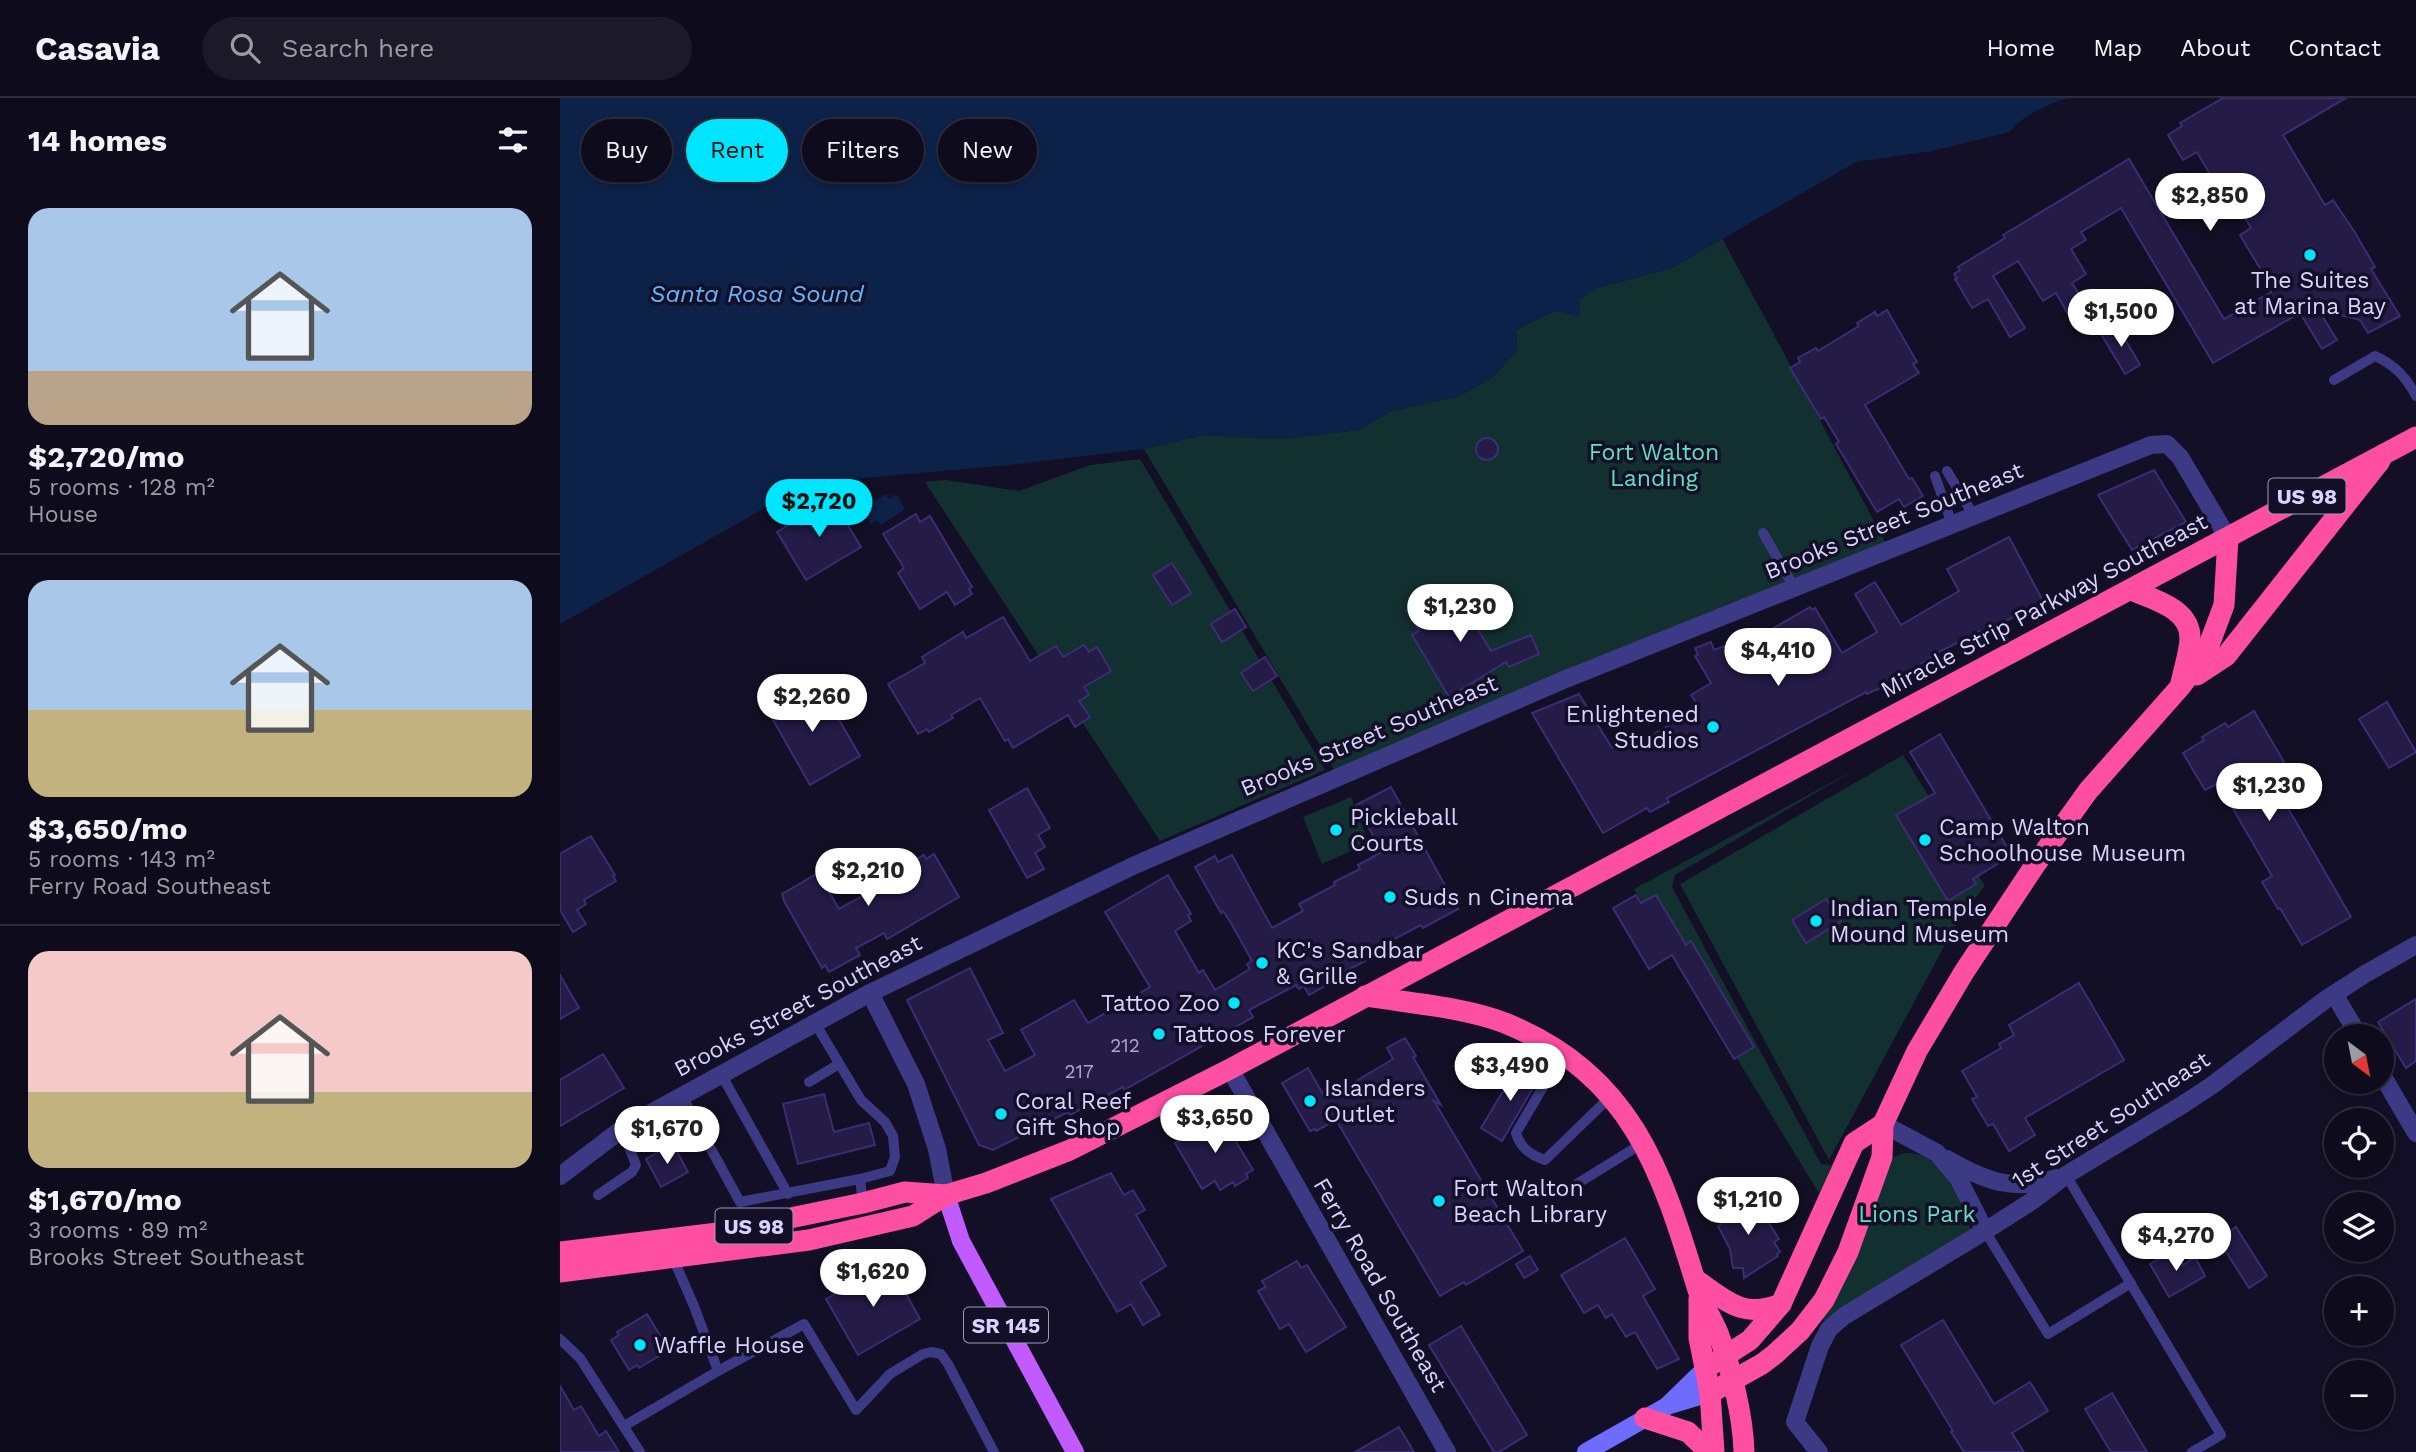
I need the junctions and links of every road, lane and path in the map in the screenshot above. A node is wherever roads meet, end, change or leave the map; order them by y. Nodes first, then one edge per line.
1 (2334, 380) dead end
2 (2416, 396) edge
3 (2414, 441) edge
4 (2386, 453) junction
5 (1947, 471) dead end
6 (1936, 476) dead end
7 (1973, 516) junction
8 (1952, 524) junction
9 (1763, 533) dead end
10 (2228, 538) junction
11 (1794, 587) junction
12 (2131, 590) junction
13 (2181, 686) junction
14 (2416, 946) edge
15 (870, 993) junction
16 (2334, 994) junction
17 (1365, 996) junction
18 (815, 1023) junction
19 (2352, 1024) edge
20 (1566, 1055) junction
21 (839, 1064) junction
22 (1230, 1069) junction
23 (721, 1074) junction
24 (809, 1082) dead end
25 (2394, 1094) edge
26 (682, 1096) junction
27 (1611, 1096) junction
28 (1883, 1124) junction
29 (622, 1129) junction
30 (2416, 1133) edge
31 (1643, 1143) junction
32 (1937, 1153) junction
33 (2066, 1175) junction
34 (560, 1176) edge
35 (860, 1179) junction
36 (1567, 1190) dead end
37 (788, 1194) junction
38 (598, 1195) dead end
39 (946, 1195) junction
40 (863, 1203) junction
41 (1984, 1231) junction
42 (560, 1252) edge
43 (673, 1258) junction
44 (560, 1272) edge
45 (2131, 1283) junction
46 (1697, 1286) junction
47 (1781, 1304) junction
48 (560, 1339) edge
49 (1725, 1357) junction
50 (1704, 1369) junction
51 (718, 1371) junction
52 (1732, 1381) junction
53 (1710, 1393) junction
54 (1667, 1406) junction
55 (1645, 1418) junction
56 (624, 1426) junction
57 (640, 1452) edge
58 (994, 1452) edge
59 (1074, 1452) edge
60 (1447, 1452) edge
61 (1586, 1452) edge
62 (1712, 1452) edge
63 (1744, 1452) edge
64 (1819, 1452) edge
65 (2192, 1452) edge

1 - 2 lane
3 - 4 highway, Miracle Strip Parkway Southeast / US 98
4 - 10 highway, Miracle Strip Parkway Southeast / US 98
4 - 13 highway
5 - 7 lane
6 - 8 lane
7 - 8 street, Brooks Street Southeast
7 - 10 street, Brooks Street Southeast
8 - 11 street, Brooks Street Southeast
9 - 11 lane
10 - 12 highway, Miracle Strip Parkway Southeast / US 98
10 - 13 highway
11 - 15 street, Brooks Street Southeast
12 - 13 highway
12 - 17 highway, Miracle Strip Parkway Southeast / US 98
13 - 28 highway
14 - 16 street, 1st Street Southeast
15 - 18 street, Brooks Street Southeast
15 - 39 street
16 - 19 street
16 - 33 street, 1st Street Southeast
17 - 20 highway
17 - 22 highway, Miracle Strip Parkway Southeast / US 98
18 - 21 lane
18 - 23 street, Brooks Street Southeast
20 - 27 highway
20 - 27 lane
21 - 24 lane
21 - 35 lane
22 - 39 highway, Miracle Strip Parkway Southeast / US 98
22 - 60 street, Ferry Road Southeast
23 - 26 street, Brooks Street Southeast
23 - 37 lane
25 - 30 street
26 - 29 street, Brooks Street Southeast
26 - 37 lane
27 - 31 highway
28 - 32 street
28 - 47 highway
28 - 52 highway
29 - 34 street, Brooks Street Southeast
29 - 38 lane
31 - 36 lane
31 - 46 highway
32 - 33 street
32 - 41 street
33 - 41 street, 1st Street Southeast
33 - 45 lane
35 - 37 lane
35 - 40 lane
39 - 40 highway, US 98
39 - 43 highway, US 98
39 - 59 main road, SR 145
40 - 42 highway, US 98
41 - 45 lane
41 - 64 street, 1st Street Southeast
43 - 44 highway, US 98
43 - 51 lane
45 - 65 lane
46 - 47 highway
46 - 49 highway
46 - 50 highway
47 - 49 highway
48 - 56 lane
49 - 50 highway
49 - 52 highway
50 - 53 highway
50 - 54 street
51 - 56 lane
51 - 58 lane
52 - 53 highway
52 - 63 highway
53 - 54 street
53 - 62 highway
54 - 55 street
55 - 61 street
55 - 62 highway
56 - 57 lane

